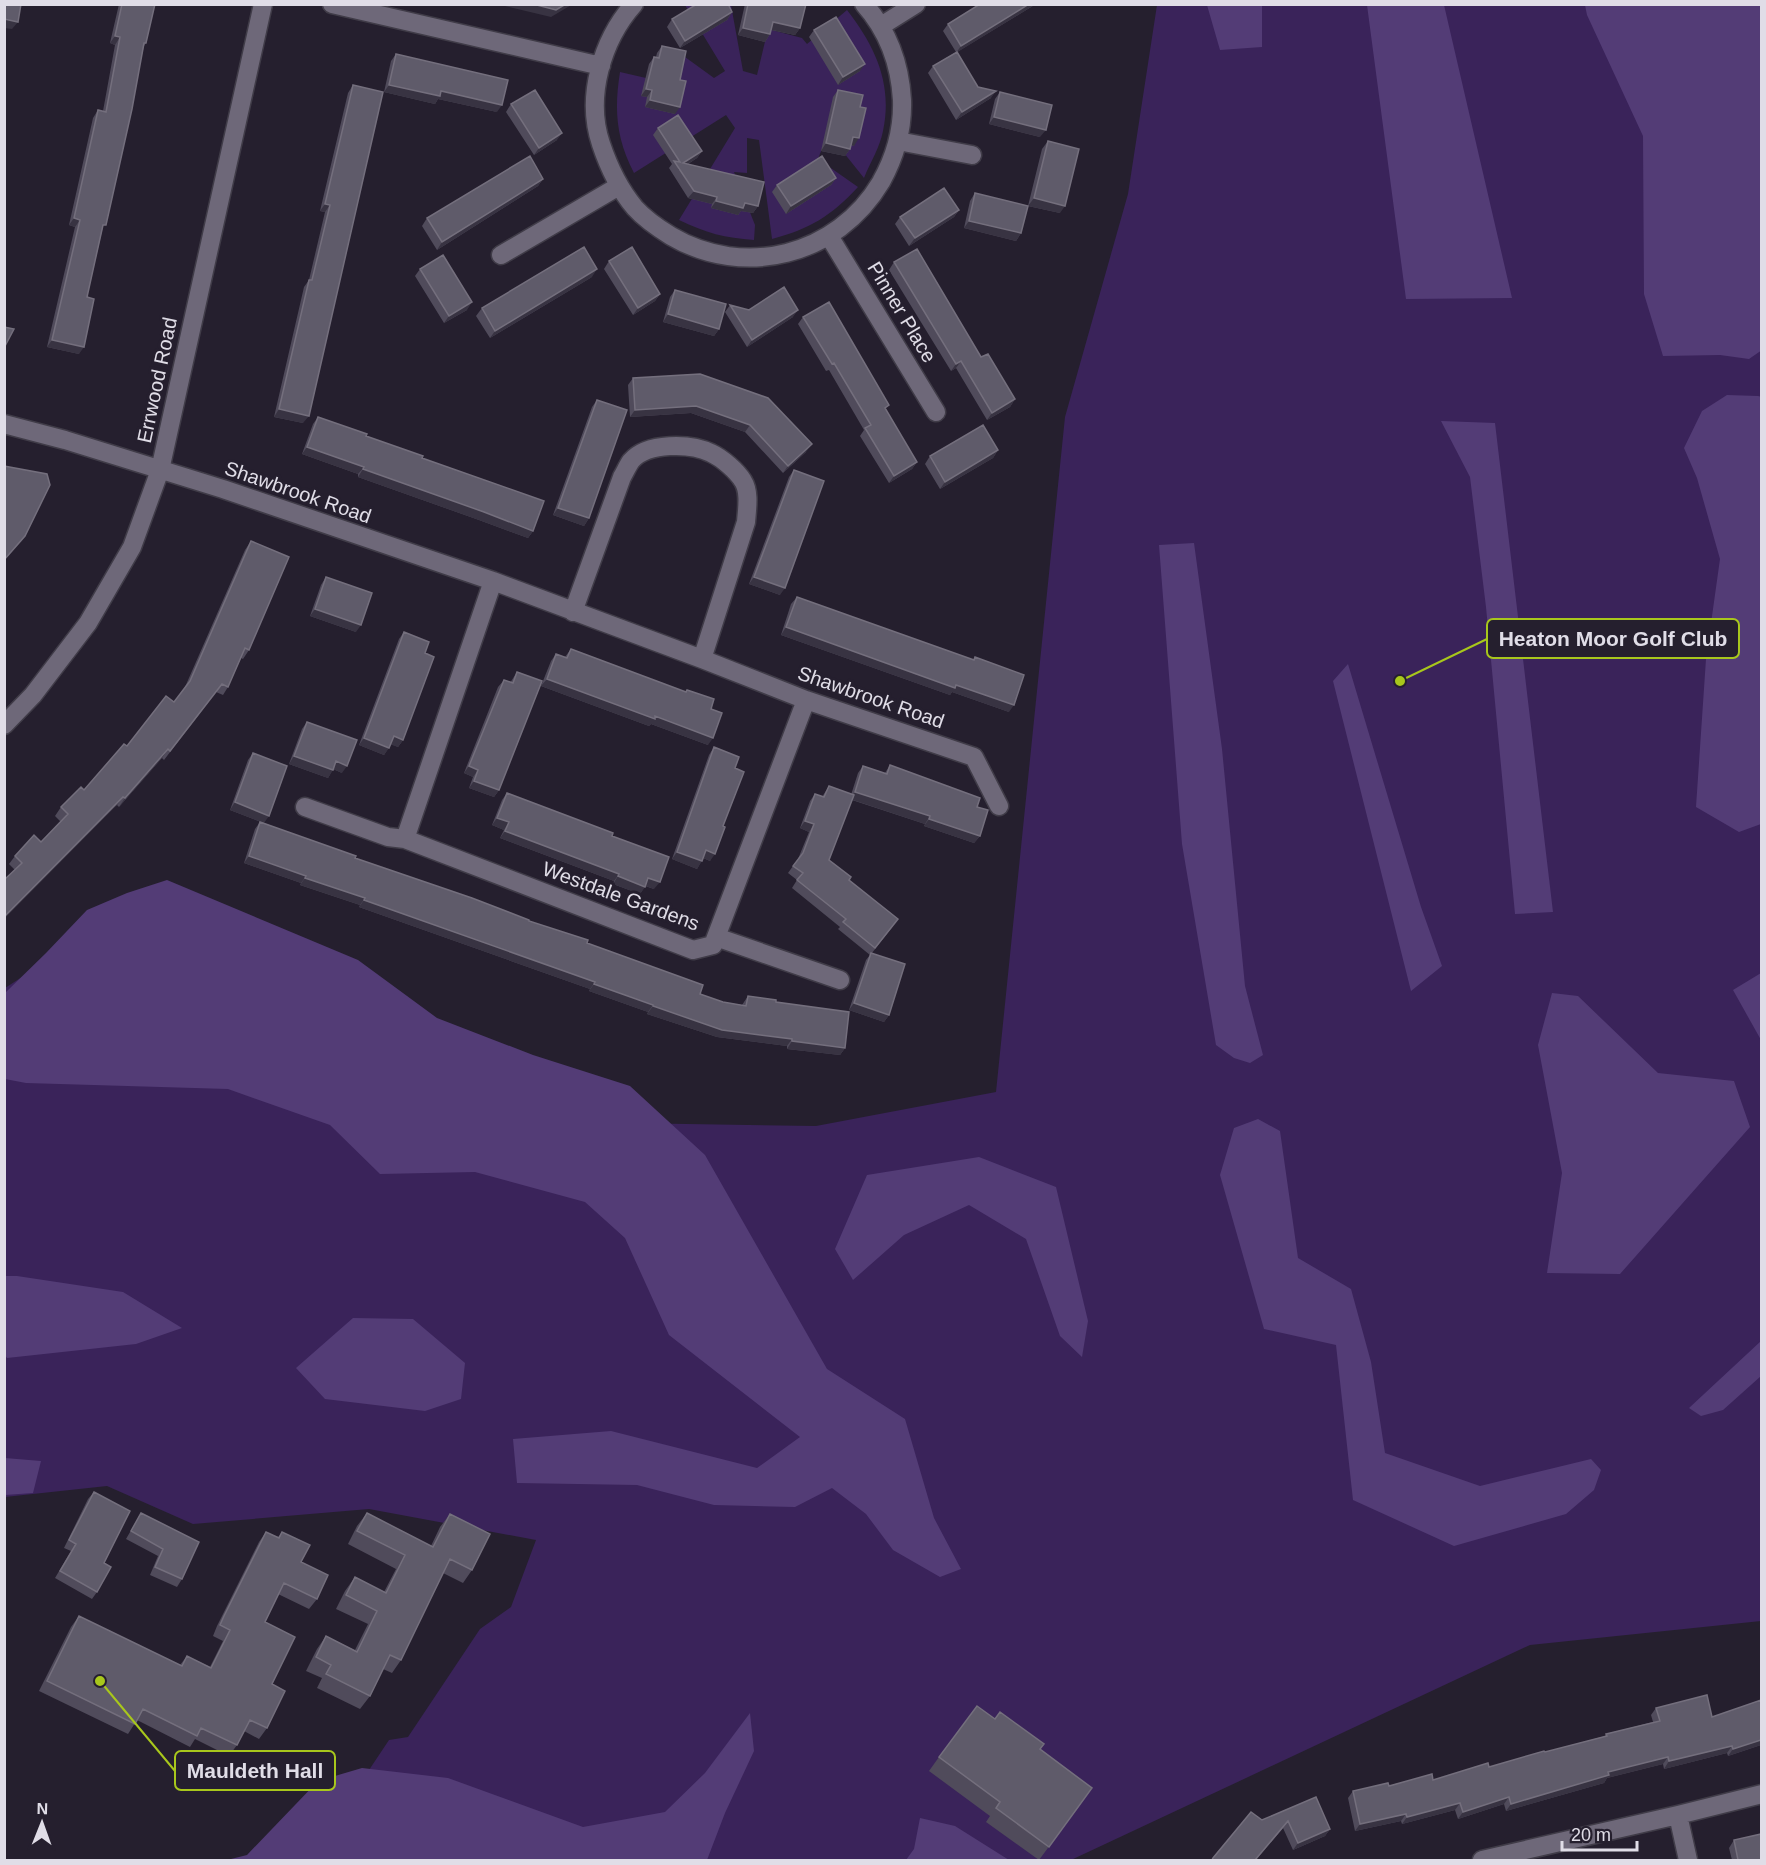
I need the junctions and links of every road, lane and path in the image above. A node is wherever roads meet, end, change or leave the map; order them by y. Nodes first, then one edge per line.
1 (263, 4) edge
2 (332, 4) edge
3 (634, 4) edge
4 (864, 4) edge
5 (916, 4) edge
6 (880, 26) junction
7 (601, 66) junction
8 (898, 141) junction
9 (972, 155) dead end
10 (619, 186) junction
11 (829, 236) junction
12 (501, 255) dead end
13 (936, 412) dead end
14 (4, 424) edge
15 (160, 470) junction
16 (494, 581) junction
17 (573, 612) junction
18 (702, 659) junction
19 (806, 700) junction
20 (4, 725) edge
21 (999, 806) dead end
22 (305, 807) dead end
23 (405, 839) junction
24 (716, 937) junction
25 (840, 980) dead end
26 (1761, 1794) edge
27 (1678, 1815) junction
28 (1482, 1860) edge
29 (1688, 1860) edge

1 - 15 street, Errwood Road
2 - 7 street
3 - 7 street
4 - 6 street
5 - 6 street
6 - 8 street
7 - 10 street
8 - 9 street
8 - 11 street
10 - 11 street
10 - 12 street
11 - 13 street, Pinner Place
14 - 15 street, Shawbrook Road
15 - 16 street, Shawbrook Road
15 - 20 street, Errwood Road
16 - 17 street, Shawbrook Road
16 - 23 street
17 - 18 street, Shawbrook Road
17 - 18 street
18 - 19 street, Shawbrook Road
19 - 21 street, Shawbrook Road
19 - 24 street, Westdale Gardens
22 - 23 street, Westdale Gardens
23 - 24 street, Westdale Gardens
24 - 25 street
26 - 27 street
27 - 28 street
27 - 29 street

